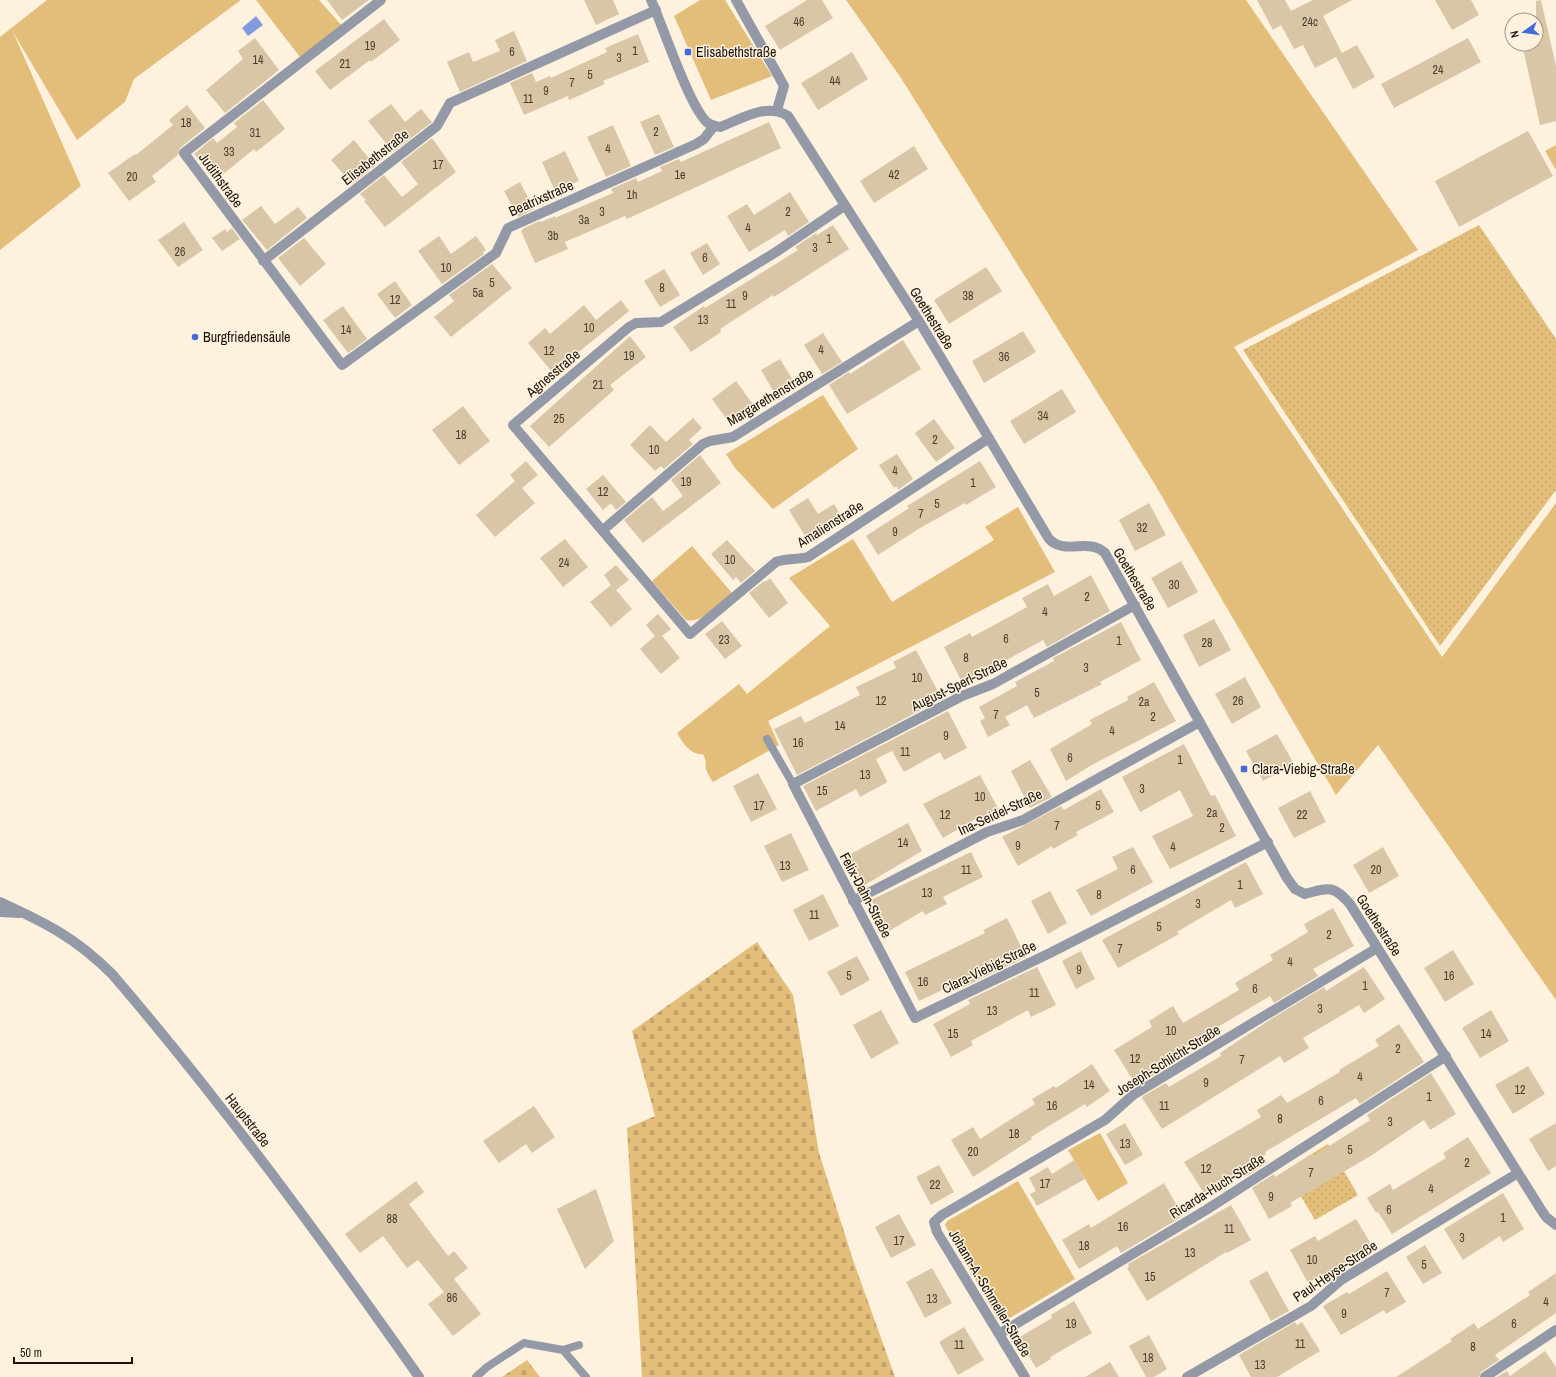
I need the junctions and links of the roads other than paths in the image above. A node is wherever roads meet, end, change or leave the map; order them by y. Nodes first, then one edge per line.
1 (381, 0) edge
2 (651, 0) edge
3 (736, 0) edge
4 (656, 10) junction
5 (777, 110) junction
6 (714, 126) junction
7 (844, 206) junction
8 (263, 261) junction
9 (919, 321) junction
10 (342, 365) joint
11 (989, 438) junction
12 (603, 530) junction
13 (1135, 605) junction
14 (690, 634) joint
15 (1200, 722) junction
16 (767, 739) dead end
17 (793, 784) junction
18 (1268, 842) junction
19 (853, 901) junction
20 (0, 902) edge
21 (0, 912) edge
22 (23, 913) junction
23 (1378, 948) junction
24 (915, 1018) joint
25 (1446, 1056) junction
26 (1518, 1173) junction
27 (934, 1222) joint
28 (1556, 1225) edge
29 (1556, 1330) edge
30 (999, 1334) junction
31 (579, 1345) dead end
32 (563, 1350) junction
33 (419, 1377) edge
34 (476, 1377) edge
35 (586, 1377) edge
36 (1025, 1377) edge
37 (1187, 1377) edge
38 (1485, 1377) edge

1 - 8 street, Judithstraße
2 - 4 street
3 - 5 street
4 - 6 street
4 - 8 street, Elisabethstraße
5 - 6 street
5 - 7 street, Goethestraße
6 - 10 street, Beatrixstraße
7 - 9 street, Goethestraße
7 - 12 street, Agnesstraße
8 - 10 street, Judithstraße
9 - 11 street, Goethestraße
9 - 12 street, Margarethenstraße
11 - 13 street, Goethestraße
11 - 14 street, Amalienstraße
12 - 14 street, Agnesstraße
13 - 15 street, Goethestraße
13 - 17 street, August-Sperl-Straße
15 - 18 street, Goethestraße
15 - 19 street, Ina-Seidel-Straße
16 - 17 lane
17 - 19 street, Felix-Dahn-Straße
18 - 23 street, Goethestraße
18 - 24 street, Clara-Viebig-Straße
19 - 24 street, Felix-Dahn-Straße
20 - 22 street, Hauptstraße
21 - 22 street, Hauptstraße
22 - 33 street, Hauptstraße
23 - 25 street, Goethestraße
23 - 27 street, Joseph-Schlicht-Straße
25 - 26 street, Goethestraße
25 - 30 street, Ricarda-Huch-Straße
26 - 28 street, Goethestraße
26 - 37 street, Paul-Heyse-Straße
27 - 30 street, Johann-A.-Schmeller-Straße
29 - 38 street
30 - 36 street, Johann-A.-Schmeller-Straße
31 - 32 lane
32 - 34 lane
32 - 35 lane

